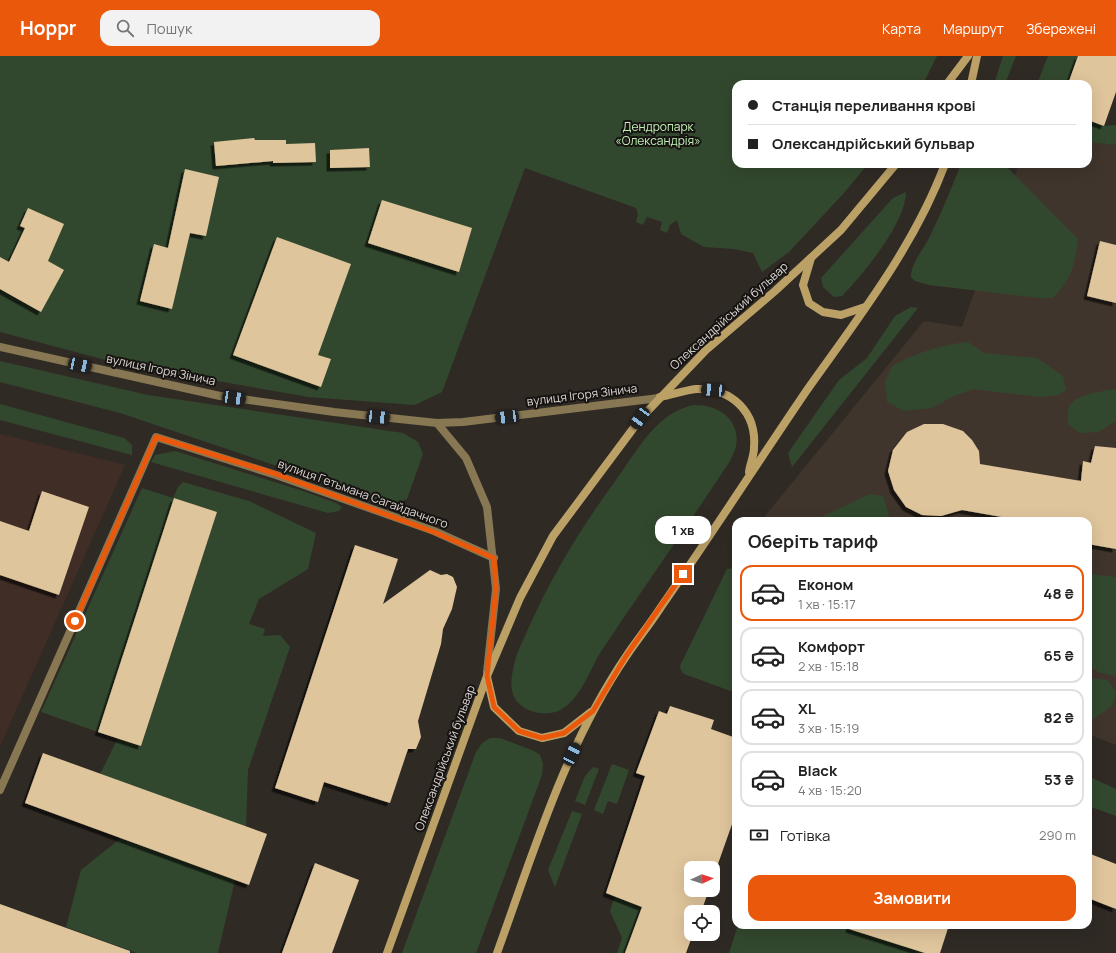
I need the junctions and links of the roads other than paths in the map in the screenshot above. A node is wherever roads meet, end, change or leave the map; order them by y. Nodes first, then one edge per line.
1 (968, 56) edge
2 (976, 56) edge
3 (950, 80) edge
4 (972, 80) edge
5 (893, 168) edge
6 (944, 168) edge
7 (811, 257) junction
8 (865, 307) junction
9 (0, 347) edge
10 (659, 398) junction
11 (437, 423) junction
12 (748, 477) junction
13 (494, 558) junction
14 (487, 676) junction
15 (593, 711) junction
16 (0, 790) edge
17 (387, 953) edge
18 (497, 953) edge

1 - 3 main road
2 - 4 main road
5 - 7 main road, Олександрійський бульвар
6 - 8 main road
7 - 8 main road
7 - 10 main road, Олександрійський бульвар
8 - 12 main road
9 - 11 street, вулиця Ігоря Зінича
10 - 11 street, вулиця Ігоря Зінича
10 - 12 main road
10 - 14 main road, Олександрійський бульвар
11 - 13 street
12 - 15 main road
13 - 14 street
13 - 16 street, вулиця Гетьмана Сагайдачного
14 - 15 main road
14 - 17 main road, Олександрійський бульвар
15 - 18 main road

